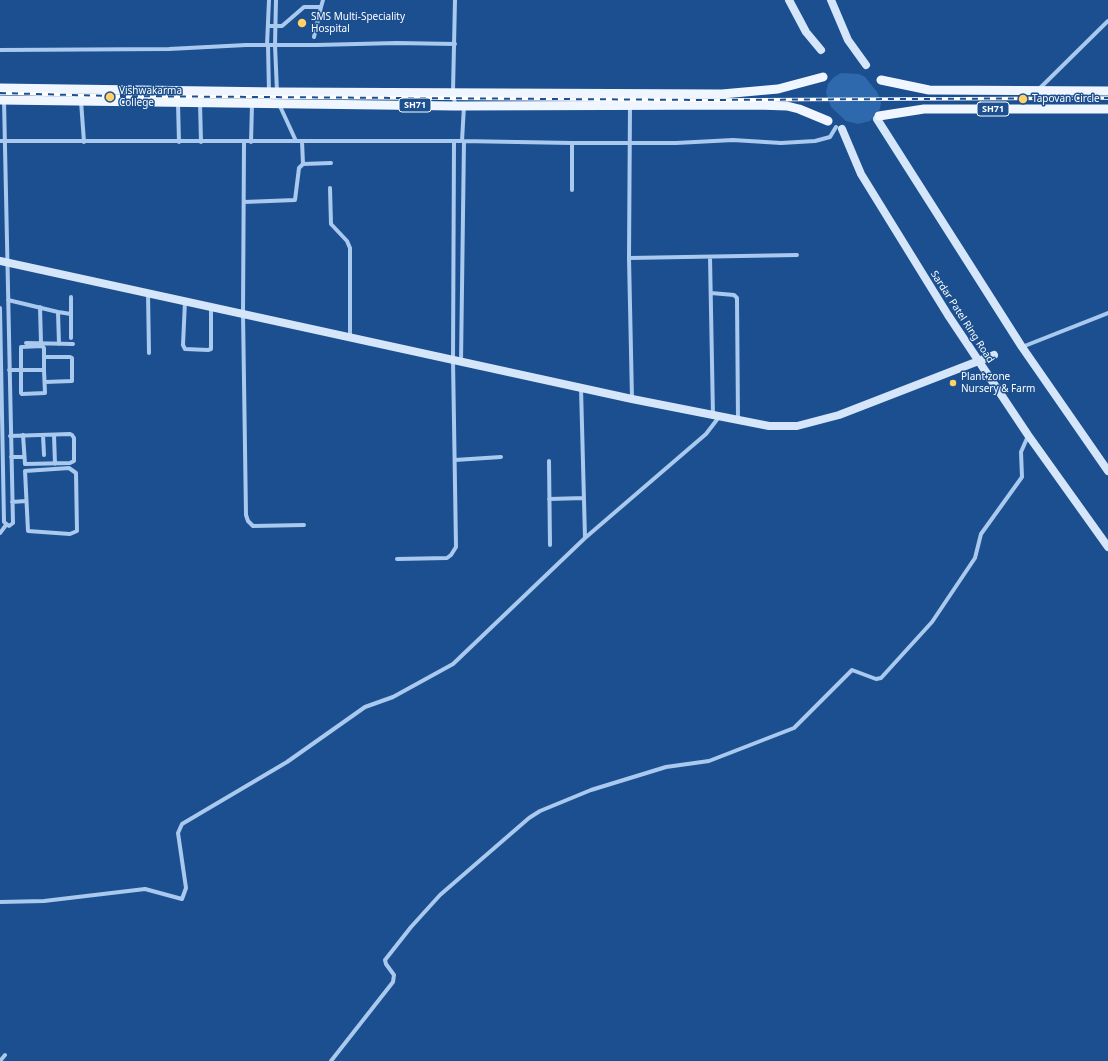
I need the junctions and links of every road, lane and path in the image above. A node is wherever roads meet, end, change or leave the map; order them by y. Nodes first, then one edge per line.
1 (269, 0) edge
2 (276, 0) edge
3 (323, 0) edge
4 (455, 0) edge
5 (789, 0) edge
6 (831, 0) edge
7 (321, 7) junction
8 (1108, 21) edge
9 (268, 26) junction
10 (275, 26) junction
11 (314, 37) dead end
12 (455, 44) junction
13 (267, 45) junction
14 (275, 45) junction
15 (0, 50) edge
16 (821, 50) dead end
17 (866, 65) dead end
18 (823, 77) dead end
19 (881, 80) dead end
20 (0, 88) edge
21 (453, 91) junction
22 (1037, 91) junction
23 (1108, 91) edge
24 (273, 92) junction
25 (2, 100) edge
26 (81, 101) junction
27 (178, 102) junction
28 (200, 103) junction
29 (252, 104) junction
30 (279, 104) junction
31 (630, 105) junction
32 (460, 106) junction
33 (1108, 109) edge
34 (878, 118) joint
35 (828, 121) dead end
36 (839, 128) joint
37 (296, 141) junction
38 (302, 141) junction
39 (454, 141) junction
40 (463, 141) junction
41 (0, 142) edge
42 (5, 142) junction
43 (84, 142) junction
44 (179, 142) junction
45 (201, 142) junction
46 (244, 142) junction
47 (251, 142) junction
48 (572, 143) junction
49 (630, 143) junction
50 (331, 163) dead end
51 (303, 164) junction
52 (330, 188) dead end
53 (572, 190) dead end
54 (244, 202) junction
55 (797, 255) dead end
56 (710, 257) junction
57 (629, 258) junction
58 (3, 261) edge
59 (711, 292) junction
60 (148, 293) junction
61 (71, 297) dead end
62 (8, 300) junction
63 (185, 301) junction
64 (40, 307) junction
65 (212, 307) junction
66 (0, 308) edge
67 (58, 312) junction
68 (71, 314) junction
69 (243, 314) junction
70 (1108, 314) edge
71 (350, 337) junction
72 (71, 338) dead end
73 (26, 343) dead end
74 (41, 343) junction
75 (59, 344) junction
76 (73, 344) dead end
77 (1022, 347) junction
78 (149, 353) dead end
79 (994, 355) dead end
80 (44, 357) junction
81 (457, 361) junction
82 (978, 361) junction
83 (9, 370) junction
84 (21, 370) junction
85 (44, 370) junction
86 (1, 374) edge
87 (45, 382) junction
88 (581, 388) junction
89 (632, 399) junction
90 (716, 416) junction
91 (738, 420) junction
92 (54, 434) junction
93 (23, 435) junction
94 (43, 435) junction
95 (1028, 435) junction
96 (10, 436) junction
97 (44, 455) dead end
98 (11, 457) junction
99 (23, 457) junction
100 (502, 457) dead end
101 (455, 460) junction
102 (549, 461) dead end
103 (55, 464) junction
104 (1108, 471) edge
105 (584, 498) junction
106 (549, 499) junction
107 (12, 502) junction
108 (26, 502) junction
109 (6, 525) junction
110 (304, 525) dead end
111 (0, 533) edge
112 (585, 538) junction
113 (550, 545) dead end
114 (1108, 547) edge
115 (397, 559) dead end
116 (0, 902) edge
117 (5, 1055) dead end
118 (0, 1061) edge
119 (331, 1061) edge

1 - 9 street
2 - 10 street
3 - 7 street
4 - 12 street
5 - 16 street
6 - 17 street
7 - 10 street
7 - 11 street
8 - 22 street
9 - 10 street
9 - 13 street
10 - 14 street
12 - 14 street
12 - 21 street
13 - 14 street
13 - 15 street
13 - 24 street
14 - 24 street
18 - 21 main road, SH71
19 - 22 main road, SH71
20 - 24 main road, SH71
21 - 24 main road, SH71
21 - 32 street
22 - 23 main road, SH71
25 - 26 main road, SH71
25 - 42 street
26 - 27 main road, SH71
26 - 43 street
27 - 28 main road, SH71
27 - 44 street
28 - 29 main road, SH71
28 - 45 street
29 - 30 main road, SH71
29 - 47 street
30 - 32 main road, SH71
30 - 37 street
31 - 32 main road, SH71
31 - 35 main road, SH71
31 - 49 street
32 - 40 street
33 - 34 main road, SH71
34 - 77 street
36 - 49 street
36 - 82 street, Sardar Patel Ring Road
37 - 38 street
37 - 47 street
38 - 39 street
38 - 51 street
39 - 40 street
39 - 81 street
40 - 48 street
40 - 81 street
41 - 42 street
42 - 43 street
42 - 58 street
43 - 44 street
44 - 45 street
45 - 46 street
46 - 47 street
46 - 54 street
48 - 49 street
48 - 53 street
49 - 57 street
50 - 51 street
51 - 54 street
52 - 71 street
54 - 69 street
55 - 56 street
56 - 57 street
56 - 59 street
57 - 89 street
58 - 60 street
58 - 62 street
59 - 90 street
59 - 91 street
60 - 63 street
60 - 78 street
61 - 68 street
62 - 64 street
62 - 83 street
63 - 65 street
63 - 65 street
64 - 67 street
64 - 74 street
65 - 69 street
66 - 86 street
67 - 68 street
67 - 75 street
68 - 72 street
69 - 71 street
69 - 110 street
70 - 77 street
71 - 81 street
73 - 74 street
74 - 75 street
75 - 76 street
77 - 104 street
79 - 82 street
80 - 84 street
80 - 85 street
80 - 87 street
81 - 88 street
81 - 101 street
82 - 91 street
82 - 95 street, Sardar Patel Ring Road
83 - 84 street
83 - 96 street
84 - 85 street
84 - 87 street
85 - 87 street
86 - 109 street
88 - 89 street
88 - 105 street
89 - 90 street
90 - 91 street
90 - 112 street
92 - 94 street
92 - 103 street
92 - 103 street
93 - 94 street
93 - 96 street
93 - 99 street
94 - 97 street
95 - 114 street, Sardar Patel Ring Road
95 - 119 street
96 - 98 street
98 - 99 street
98 - 107 street
99 - 103 street
100 - 101 street
101 - 115 street
102 - 106 street
105 - 106 street
105 - 112 street
106 - 113 street
107 - 108 street
107 - 109 street
108 - 108 street
109 - 111 street
112 - 116 street
117 - 118 street

